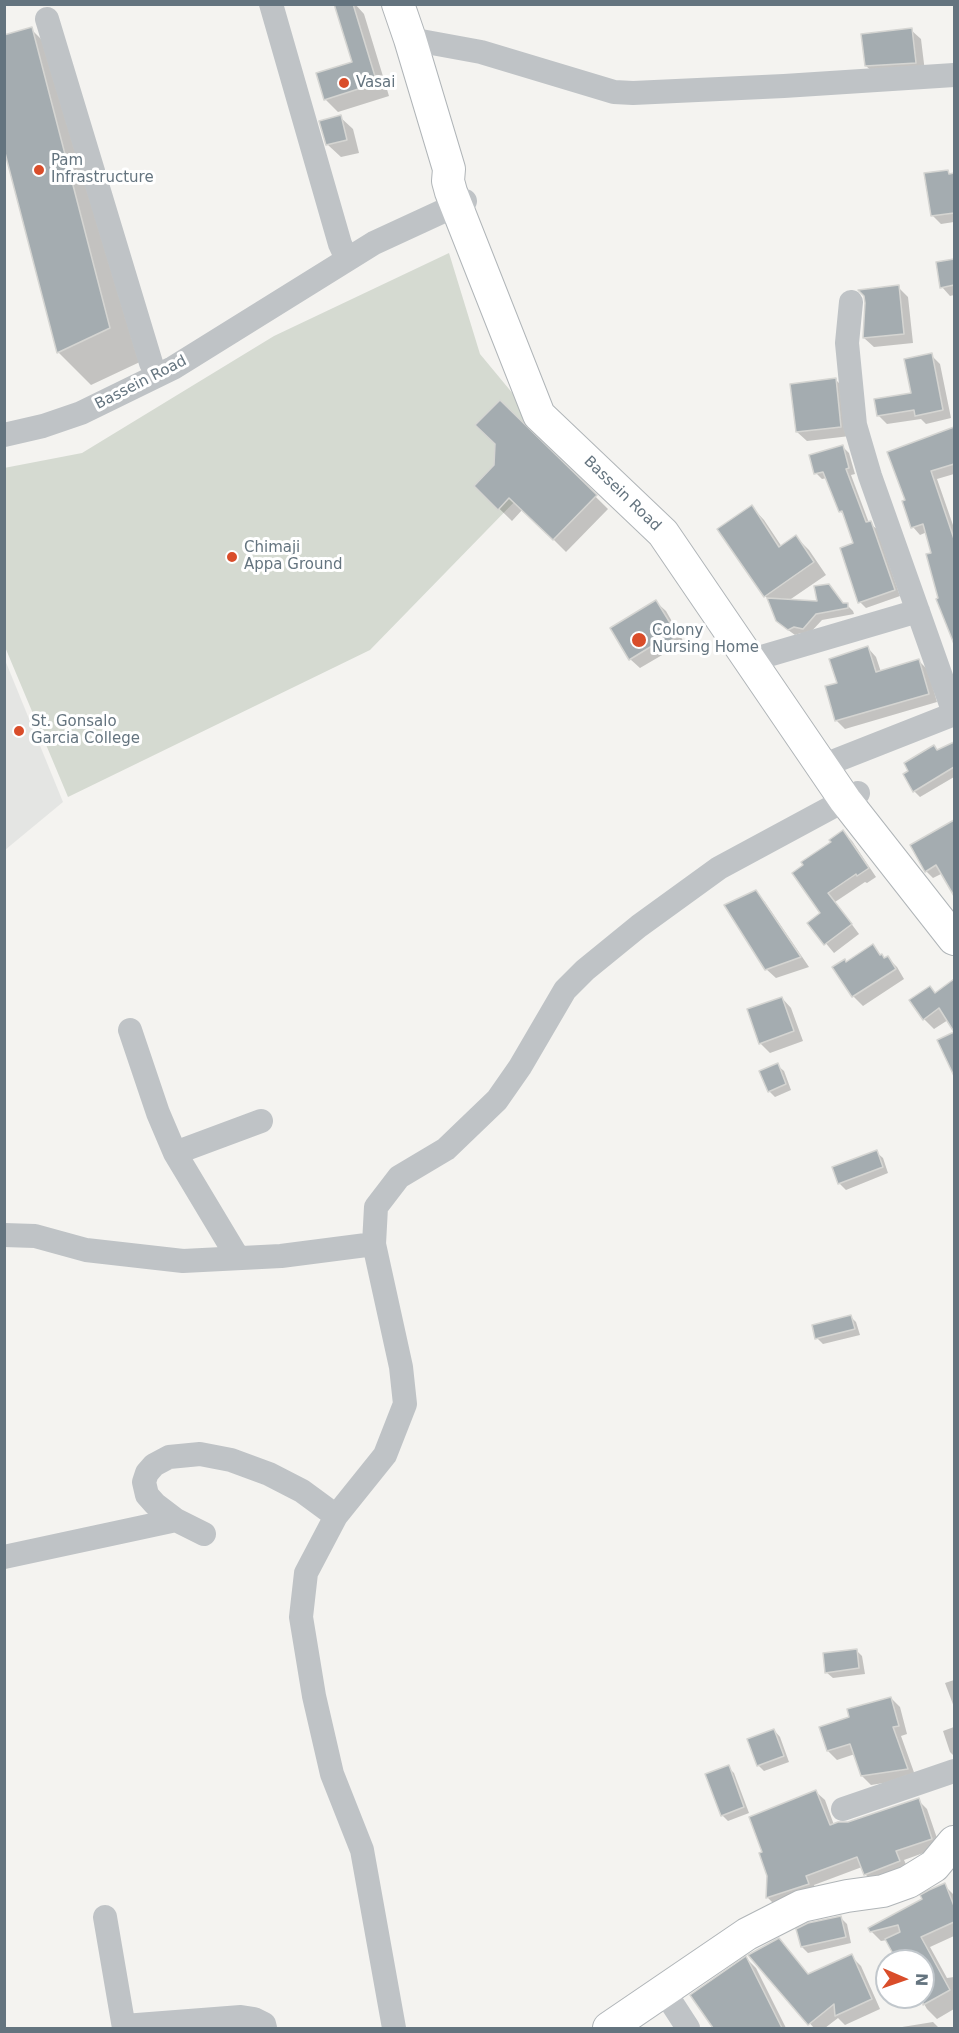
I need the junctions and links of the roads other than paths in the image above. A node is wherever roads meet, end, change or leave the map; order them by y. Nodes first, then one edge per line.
1 (271, 4) edge
2 (398, 4) edge
3 (46, 19) dead end
4 (410, 39) junction
5 (954, 75) edge
6 (456, 191) junction
7 (344, 252) junction
8 (851, 302) dead end
9 (151, 363) junction
10 (4, 421) edge
11 (4, 435) edge
12 (918, 611) junction
13 (758, 659) junction
14 (954, 714) edge
15 (829, 763) junction
16 (851, 796) junction
17 (954, 915) edge
18 (954, 939) edge
19 (130, 1030) dead end
20 (261, 1121) dead end
21 (175, 1153) junction
22 (4, 1235) edge
23 (374, 1244) junction
24 (238, 1258) junction
25 (336, 1516) junction
26 (176, 1520) junction
27 (204, 1534) dead end
28 (4, 1557) edge
29 (954, 1771) edge
30 (843, 1809) dead end
31 (954, 1842) edge
32 (105, 1917) dead end
33 (664, 1991) junction
34 (124, 2027) edge
35 (265, 2028) edge
36 (394, 2028) edge
37 (609, 2028) edge
38 (688, 2028) edge

1 - 7 street
2 - 4 main road
3 - 9 street
4 - 5 street
4 - 6 main road
6 - 7 street, Bassein Road
6 - 13 main road, Bassein Road
7 - 9 street, Bassein Road
7 - 11 street, Bassein Road
8 - 12 street
9 - 10 street, Bassein Road
12 - 13 street
12 - 14 street
13 - 15 main road, Bassein Road
14 - 15 street
15 - 16 main road, Bassein Road
16 - 17 main road, Bassein Road
16 - 18 main road, Bassein Road
16 - 23 street
19 - 21 street
20 - 21 street
21 - 24 street
22 - 24 street
23 - 24 street
23 - 25 street
25 - 26 street
25 - 36 street
26 - 27 street
26 - 28 street
29 - 30 street
31 - 33 main road
32 - 34 street
33 - 37 main road
33 - 38 street
34 - 35 street

